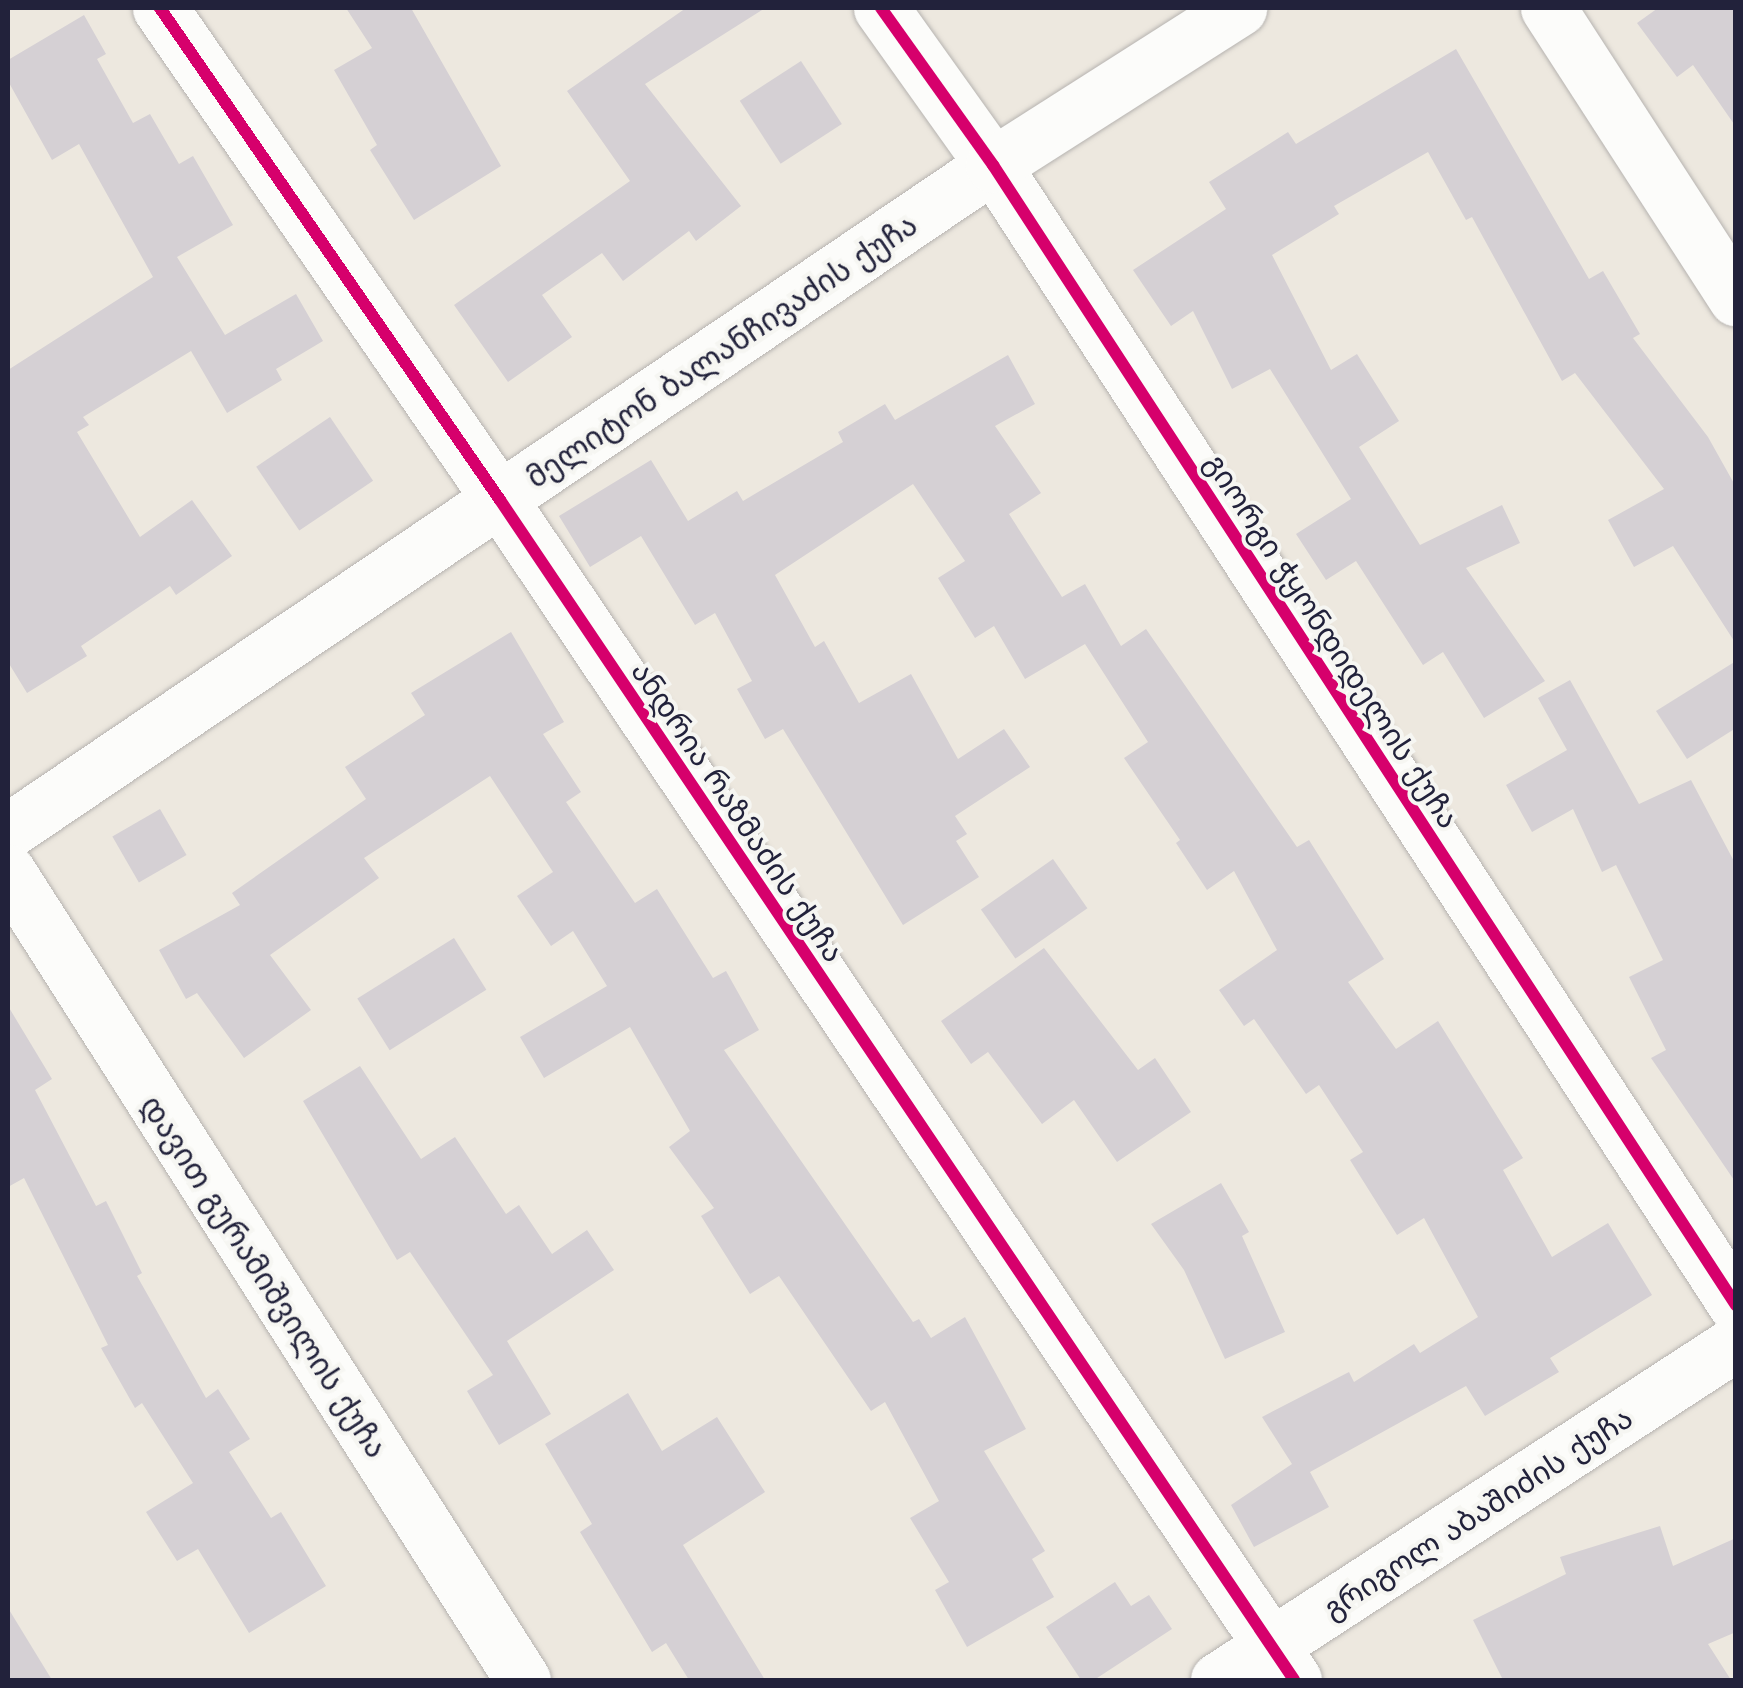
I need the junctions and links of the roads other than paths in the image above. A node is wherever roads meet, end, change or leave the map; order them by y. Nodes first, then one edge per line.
1 (160, 8) edge
2 (881, 8) edge
3 (1239, 8) edge
4 (1548, 8) edge
5 (993, 165) junction
6 (1736, 300) edge
7 (500, 500) junction
8 (8, 831) edge
9 (8, 872) edge
10 (1736, 1305) edge
11 (1736, 1343) edge
12 (1282, 1663) edge
13 (524, 1680) edge
14 (1218, 1680) edge

1 - 7 street, ანდრია რაზმაძის ქუჩა
2 - 5 street, გიორგი ჭყონდიდელის ქუჩა
3 - 5 street, მელიტონ ბალანჩივაძის ქუჩა
4 - 6 street
5 - 7 street, მელიტონ ბალანჩივაძის ქუჩა
5 - 10 street, გიორგი ჭყონდიდელის ქუჩა
7 - 8 street, მელიტონ ბალანჩივაძის ქუჩა
7 - 12 street, ანდრია რაზმაძის ქუჩა
9 - 13 street, დავით გურამიშვილის ქუჩა
11 - 12 street, გრიგოლ აბაშიძის ქუჩა
12 - 14 street, გრიგოლ აბაშიძის ქუჩა

